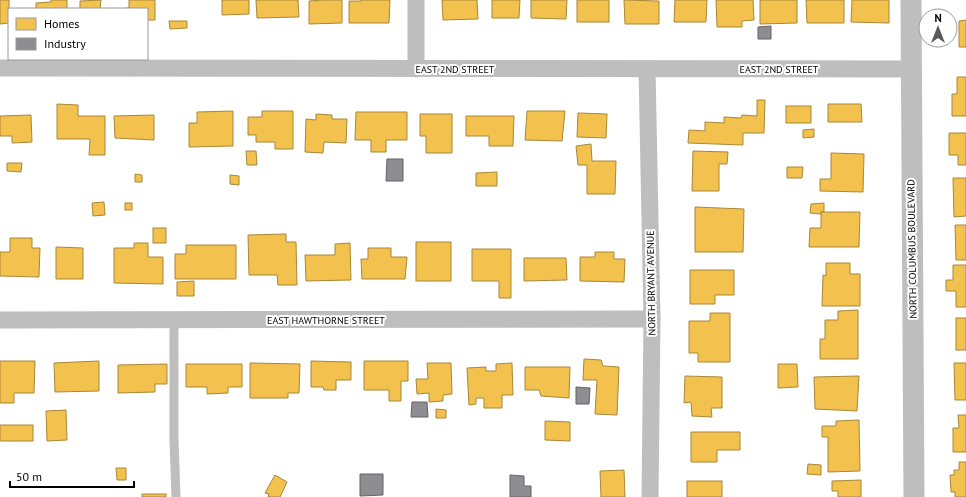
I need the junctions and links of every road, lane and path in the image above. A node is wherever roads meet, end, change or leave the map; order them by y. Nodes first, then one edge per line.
1 (416, 0) edge
2 (911, 0) edge
3 (0, 68) edge
4 (416, 69) junction
5 (647, 69) junction
6 (911, 69) junction
7 (652, 319) junction
8 (0, 320) edge
9 (174, 320) junction
10 (176, 497) edge
11 (650, 497) edge
12 (914, 497) edge

1 - 4 street
2 - 6 street, NORTH COLUMBUS BOULEVARD
3 - 4 street, EAST 2ND STREET
4 - 5 street, EAST 2ND STREET
5 - 6 street, EAST 2ND STREET
5 - 7 street, NORTH BRYANT AVENUE
6 - 12 street, NORTH COLUMBUS BOULEVARD
7 - 9 street, EAST HAWTHORNE STREET
7 - 11 street, NORTH BRYANT AVENUE
8 - 9 street, EAST HAWTHORNE STREET
9 - 10 lane

